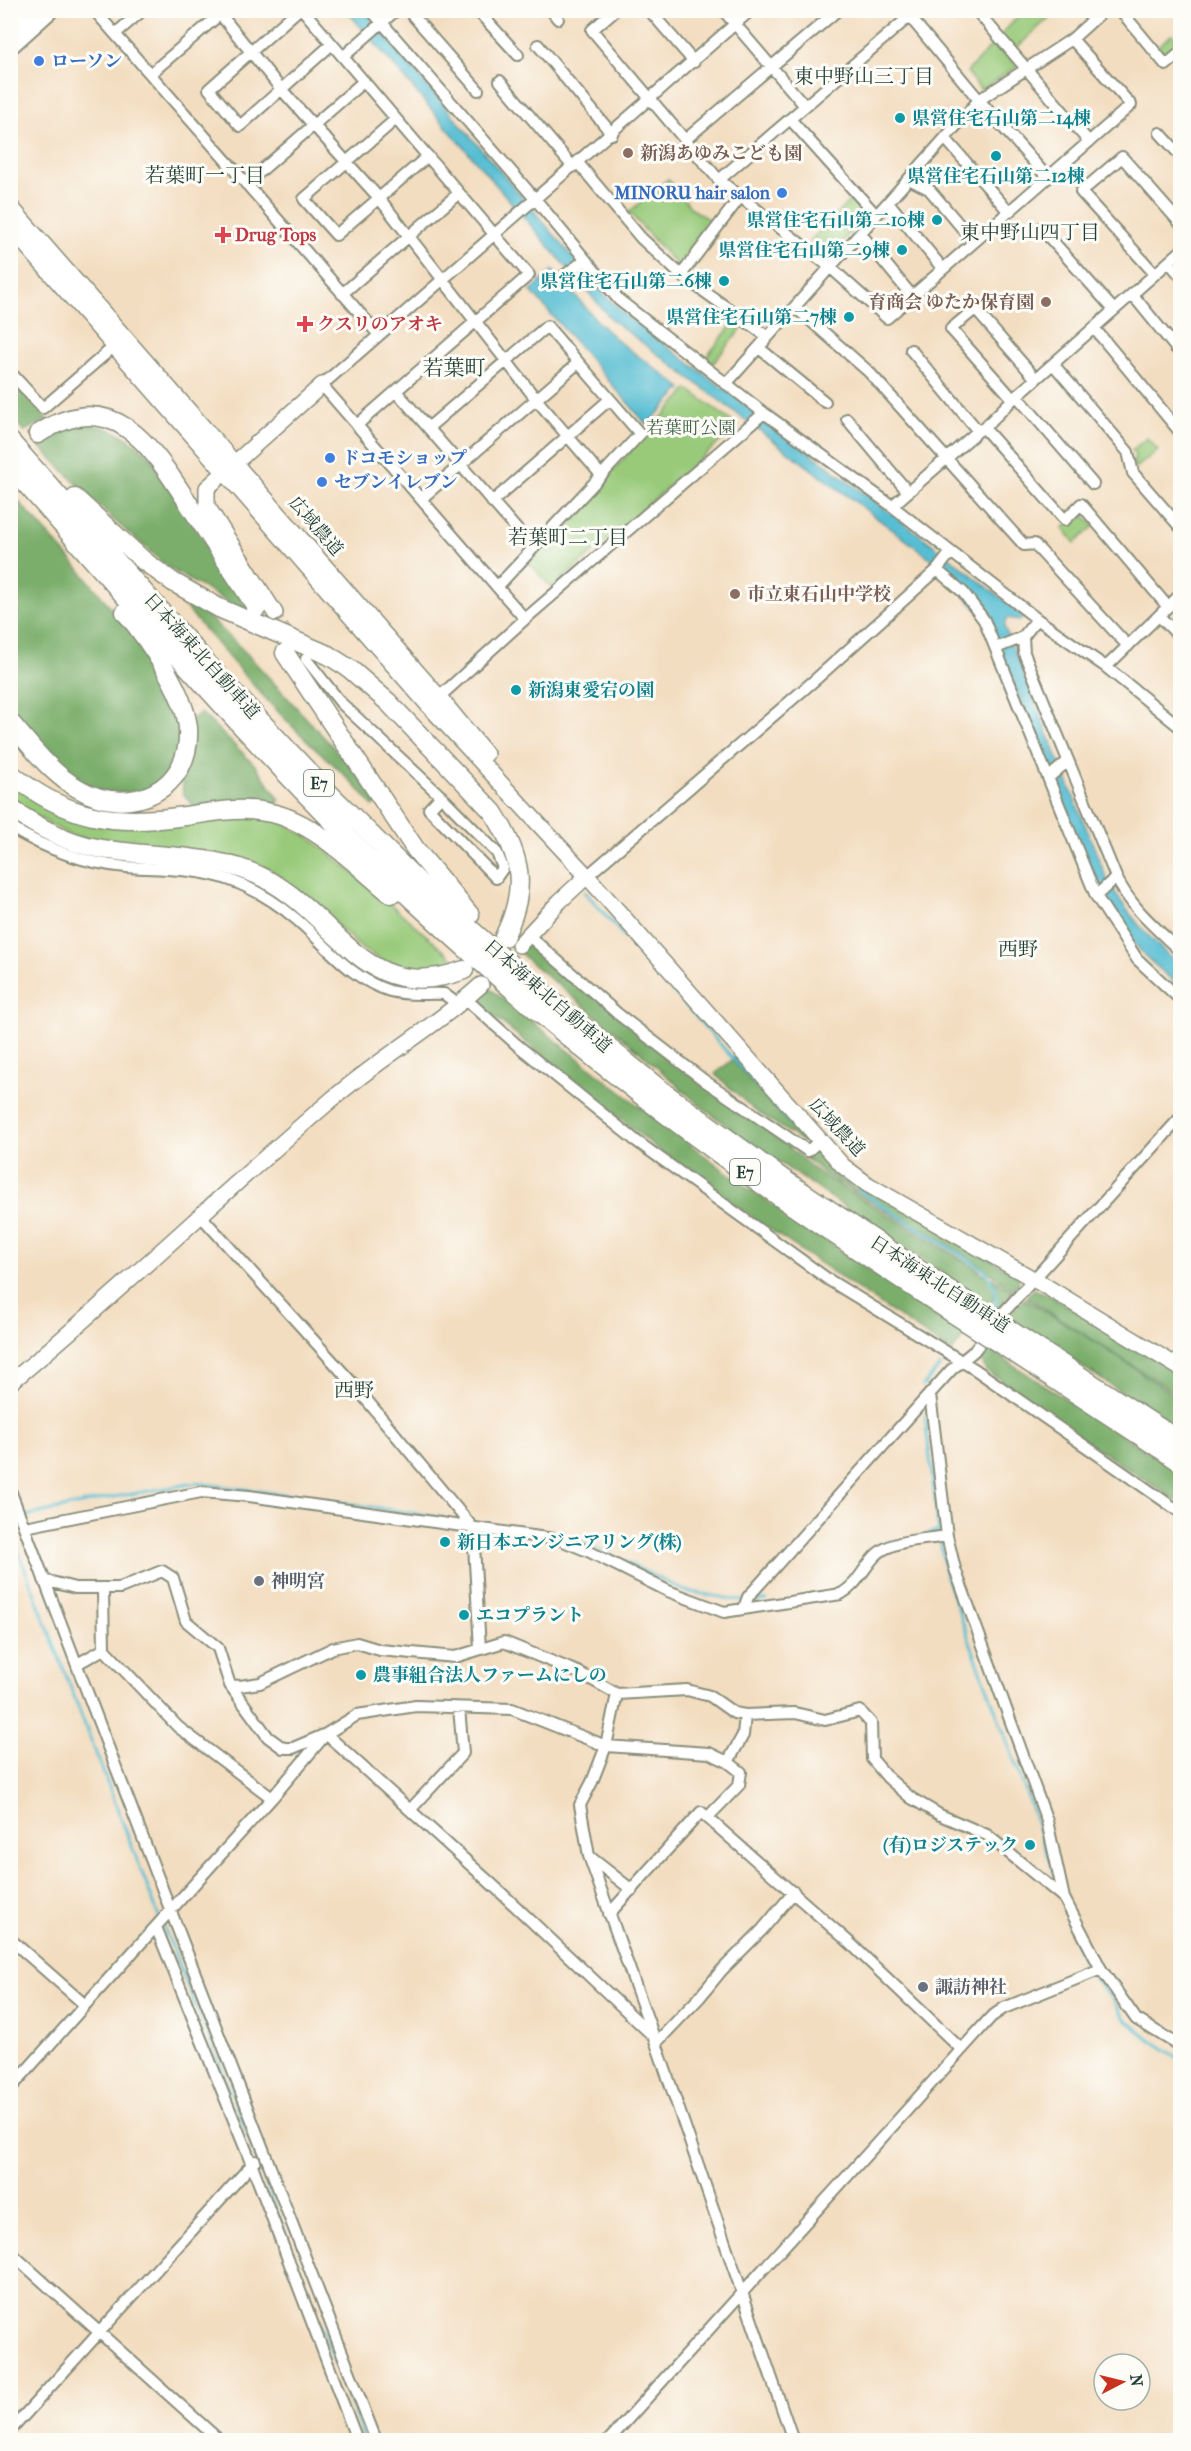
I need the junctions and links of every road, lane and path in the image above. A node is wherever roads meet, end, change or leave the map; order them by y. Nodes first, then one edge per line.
1 (30, 10) edge
2 (50, 10) edge
3 (94, 10) edge
4 (143, 10) edge
5 (298, 10) edge
6 (303, 10) edge
7 (371, 10) edge
8 (396, 10) edge
9 (408, 10) edge
10 (477, 10) edge
11 (615, 10) edge
12 (649, 10) edge
13 (723, 10) edge
14 (751, 10) edge
15 (838, 10) edge
16 (1104, 10) edge
17 (1120, 10) edge
18 (978, 11) edge
19 (222, 12) edge
20 (908, 13) edge
21 (381, 22) junction
22 (735, 25) junction
23 (10, 28) edge
24 (115, 34) junction
25 (1072, 39) junction
26 (332, 44) junction
27 (538, 45) dead end
28 (10, 46) edge
29 (251, 51) junction
30 (1180, 53) edge
31 (518, 55) dead end
32 (343, 57) junction
33 (694, 62) junction
34 (771, 66) junction
35 (1028, 70) junction
36 (150, 74) junction
37 (364, 81) junction
38 (500, 81) dead end
39 (281, 89) junction
40 (478, 90) dead end
41 (980, 100) junction
42 (650, 101) junction
43 (805, 106) junction
44 (396, 119) junction
45 (790, 119) junction
46 (313, 126) junction
47 (1160, 133) dead end
48 (612, 134) junction
49 (945, 138) junction
50 (685, 140) junction
51 (1089, 142) junction
52 (1180, 155) edge
53 (428, 156) junction
54 (346, 162) junction
55 (576, 165) junction
56 (1048, 177) junction
57 (909, 179) junction
58 (719, 180) junction
59 (246, 184) junction
60 (459, 193) junction
61 (741, 196) junction
62 (379, 198) junction
63 (536, 200) junction
64 (888, 202) junction
65 (10, 206) edge
66 (1009, 212) junction
67 (876, 215) junction
68 (1180, 222) edge
69 (10, 227) edge
70 (1041, 228) dead end
71 (495, 234) junction
72 (861, 234) junction
73 (409, 236) junction
74 (974, 242) junction
75 (1180, 252) edge
76 (585, 260) junction
77 (1169, 262) junction
78 (830, 267) junction
79 (943, 269) junction
80 (1155, 274) junction
81 (565, 275) dead end
82 (681, 275) junction
83 (1180, 275) edge
84 (443, 280) junction
85 (342, 294) junction
86 (1132, 294) junction
87 (912, 296) junction
88 (795, 307) junction
89 (1114, 310) junction
90 (476, 321) junction
91 (1094, 328) junction
92 (379, 335) junction
93 (768, 337) junction
94 (119, 341) junction
95 (759, 348) junction
96 (911, 350) dead end
97 (1180, 353) edge
98 (506, 361) junction
99 (578, 363) junction
100 (1053, 364) junction
101 (10, 372) edge
102 (1036, 379) junction
103 (726, 384) junction
104 (322, 385) junction
105 (396, 392) junction
106 (1015, 397) junction
107 (536, 399) junction
108 (609, 400) junction
109 (825, 402) dead end
110 (764, 413) junction
111 (847, 419) dead end
112 (357, 425) junction
113 (428, 428) junction
114 (981, 429) junction
115 (1180, 432) edge
116 (10, 433) edge
117 (38, 434) tunnel mouth
118 (568, 436) junction
119 (10, 441) edge
120 (947, 458) junction
121 (460, 465) junction
122 (10, 466) edge
123 (229, 467) junction
124 (601, 475) junction
125 (10, 478) edge
126 (1093, 484) dead end
127 (908, 492) junction
128 (421, 499) junction
129 (492, 502) junction
130 (892, 506) junction
131 (1180, 527) edge
132 (533, 549) junction
133 (950, 553) junction
134 (938, 568) junction
135 (497, 587) junction
136 (1180, 596) edge
137 (1168, 607) junction
138 (266, 610) joint
139 (1160, 616) junction
140 (525, 619) junction
141 (1037, 619) junction
142 (1180, 637) edge
143 (1018, 638) junction
144 (1128, 646) junction
145 (997, 647) junction
146 (285, 653) tunnel mouth
147 (306, 659) dead end
148 (1106, 667) junction
149 (434, 702) junction
150 (10, 722) edge
151 (1180, 727) edge
152 (1066, 763) junction
153 (10, 774) edge
154 (1050, 777) junction
155 (441, 796) junction
156 (10, 808) edge
157 (10, 827) edge
158 (587, 876) junction
159 (1112, 881) dead end
160 (1098, 894) dead end
161 (517, 939) junction
162 (1180, 951) edge
163 (464, 970) dead end
164 (481, 985) dead end
165 (1180, 999) edge
166 (462, 1002) junction
167 (547, 1019) junction
168 (661, 1090) junction
169 (1180, 1118) edge
170 (820, 1139) junction
171 (200, 1215) junction
172 (1034, 1280) junction
173 (957, 1306) junction
174 (1032, 1354) junction
175 (962, 1362) junction
176 (1180, 1368) edge
177 (10, 1383) edge
178 (930, 1394) junction
179 (1180, 1441) edge
180 (1180, 1462) edge
181 (10, 1490) edge
182 (1180, 1512) edge
183 (10, 1513) edge
184 (23, 1523) junction
185 (473, 1528) junction
186 (947, 1536) junction
187 (44, 1580) junction
188 (103, 1589) junction
189 (744, 1608) junction
190 (104, 1649) junction
191 (480, 1649) junction
192 (77, 1664) junction
193 (230, 1684) junction
194 (617, 1694) junction
195 (459, 1708) junction
196 (745, 1715) junction
197 (326, 1734) junction
198 (606, 1746) junction
199 (728, 1762) junction
200 (272, 1798) junction
201 (410, 1810) junction
202 (708, 1817) junction
203 (589, 1856) junction
204 (632, 1890) junction
205 (794, 1892) junction
206 (1064, 1898) junction
207 (170, 1909) junction
208 (609, 1914) junction
209 (156, 1927) junction
210 (10, 1939) edge
211 (1101, 1969) junction
212 (85, 2005) junction
213 (654, 2039) junction
214 (1180, 2046) edge
215 (961, 2049) junction
216 (10, 2089) edge
217 (263, 2148) junction
218 (252, 2165) junction
219 (10, 2252) edge
220 (742, 2294) junction
221 (99, 2332) junction
222 (356, 2389) junction
223 (343, 2403) junction
224 (10, 2431) edge
225 (219, 2440) edge
226 (357, 2440) edge
227 (376, 2440) edge
228 (609, 2440) edge
229 (793, 2440) edge

1 - 23 main road
2 - 28 main road
3 - 24 street
4 - 24 street
5 - 29 street
6 - 26 street
7 - 21 street
8 - 21 street
9 - 40 street
10 - 31 street
11 - 42 street
12 - 33 street
13 - 22 street
14 - 22 street
15 - 34 street
16 - 25 street
17 - 30 street
18 - 35 street
19 - 29 street
19 - 36 street
20 - 41 street
20 - 43 street
21 - 32 street
21 - 63 street
22 - 33 street
22 - 34 street
24 - 36 street
25 - 35 street
25 - 51 street
26 - 32 street
26 - 39 street
27 - 48 street
29 - 39 street
29 - 39 street
32 - 37 street
33 - 42 street
34 - 43 street
34 - 50 street
35 - 41 street
35 - 51 street
36 - 59 street
37 - 44 street
37 - 46 street
38 - 55 street
39 - 46 street
41 - 49 street
41 - 56 street
42 - 48 street
42 - 50 street
43 - 45 street
44 - 53 street
44 - 54 street
45 - 58 street
45 - 67 street
46 - 54 street
46 - 59 street
47 - 52 street
48 - 55 street
49 - 57 street
49 - 66 street
50 - 58 street
51 - 56 street
53 - 60 street
53 - 62 street
54 - 62 street
54 - 62 street
55 - 63 street
55 - 82 street
56 - 66 street
57 - 64 street
57 - 74 street
58 - 61 street
59 - 85 street
60 - 71 street
60 - 73 street
61 - 78 street
61 - 82 street
62 - 73 street
63 - 71 street
63 - 76 street
64 - 67 street
64 - 79 street
65 - 94 street, 広域農道
66 - 74 street
67 - 72 street
68 - 80 street
69 - 94 street, 広域農道
70 - 89 street
71 - 84 street
71 - 90 street
72 - 78 street
72 - 87 street
73 - 84 street
73 - 85 street
74 - 79 street
75 - 77 street
76 - 81 street
76 - 103 street
77 - 80 street
77 - 83 street
78 - 87 street
78 - 88 street
79 - 87 street
80 - 86 street
82 - 93 street
84 - 90 street
84 - 92 street
85 - 92 street
86 - 89 street
86 - 97 street
88 - 93 street
88 - 120 street
89 - 91 street
90 - 98 street
90 - 105 street
91 - 100 street
91 - 115 street
92 - 104 street
93 - 95 street
94 - 101 street
94 - 123 street, 広域農道
95 - 103 street
95 - 109 street
96 - 114 street
98 - 99 street
98 - 107 street
98 - 113 street
99 - 107 street
99 - 108 street
100 - 102 street
100 - 131 street
102 - 106 street
102 - 106 street
103 - 110 street
104 - 112 street
104 - 123 street
105 - 112 street
105 - 113 street
106 - 114 street
106 - 126 street
107 - 118 street
107 - 121 street
108 - 118 street
108 - 124 street
110 - 130 street
110 - 140 street
111 - 127 street
112 - 128 street
113 - 121 street
114 - 120 street
114 - 137 street
116 - 161 highway
117 - 138 highway
118 - 124 street
118 - 129 street
119 - 168 highway, 日本海東北自動車道 / E7
120 - 127 street
120 - 144 street
121 - 128 street
121 - 129 street
122 - 167 highway, 日本海東北自動車道 / E7
123 - 138 street
123 - 149 street, 広域農道
124 - 132 street
125 - 150 highway
127 - 130 street
128 - 135 street
129 - 132 street
130 - 133 street
132 - 135 street
133 - 134 street
133 - 141 street
134 - 145 street
134 - 158 street
135 - 140 street
136 - 137 street
137 - 139 street
139 - 142 street
139 - 144 street
140 - 149 street
141 - 143 street
141 - 148 street
143 - 145 street
143 - 152 street
144 - 148 street
145 - 154 street
146 - 168 highway
147 - 155 street
148 - 151 street
149 - 158 street, 広域農道
152 - 154 street
152 - 162 street
153 - 167 highway
154 - 165 street
155 - 155 street
156 - 163 highway
157 - 166 street
158 - 161 street
158 - 170 street, 広域農道
159 - 160 street
161 - 170 street
164 - 166 street
166 - 171 street
166 - 175 street
167 - 173 highway, 日本海東北自動車道 / E7
168 - 173 highway, 日本海東北自動車道 / E7
169 - 172 street
170 - 172 street, 広域農道
171 - 177 street
171 - 185 street
172 - 175 street
172 - 176 street, 広域農道
173 - 174 highway, 日本海東北自動車道 / E7, bridge
174 - 179 highway, 日本海東北自動車道 / E7
174 - 180 highway, 日本海東北自動車道 / E7
175 - 178 street
175 - 182 street
178 - 186 street
178 - 189 street
181 - 184 street
183 - 184 street
184 - 185 street
184 - 187 street
185 - 189 street
185 - 191 street
186 - 189 street
186 - 206 street
187 - 188 street
187 - 192 street
188 - 190 street
188 - 193 street
190 - 192 street
190 - 200 street
191 - 193 street
191 - 194 street
192 - 207 street
193 - 197 street
194 - 196 street
194 - 198 street
195 - 197 street
195 - 198 street
195 - 201 street
196 - 199 street
196 - 206 street
197 - 200 street
197 - 201 street
198 - 199 street
198 - 203 street
199 - 202 street
200 - 207 street
201 - 213 street
202 - 204 street
202 - 205 street
203 - 204 street
203 - 208 street
204 - 208 street
205 - 213 street
205 - 215 street
206 - 211 street
207 - 209 street
207 - 217 street
208 - 213 street
209 - 212 street
209 - 218 street
210 - 212 street
211 - 214 street
211 - 215 street
212 - 216 street
213 - 220 street
215 - 220 street
217 - 218 street
217 - 222 street
218 - 221 street
218 - 223 street
219 - 221 street
220 - 228 street
220 - 229 street
221 - 224 street
221 - 225 street
222 - 223 street
222 - 227 street
223 - 226 street

